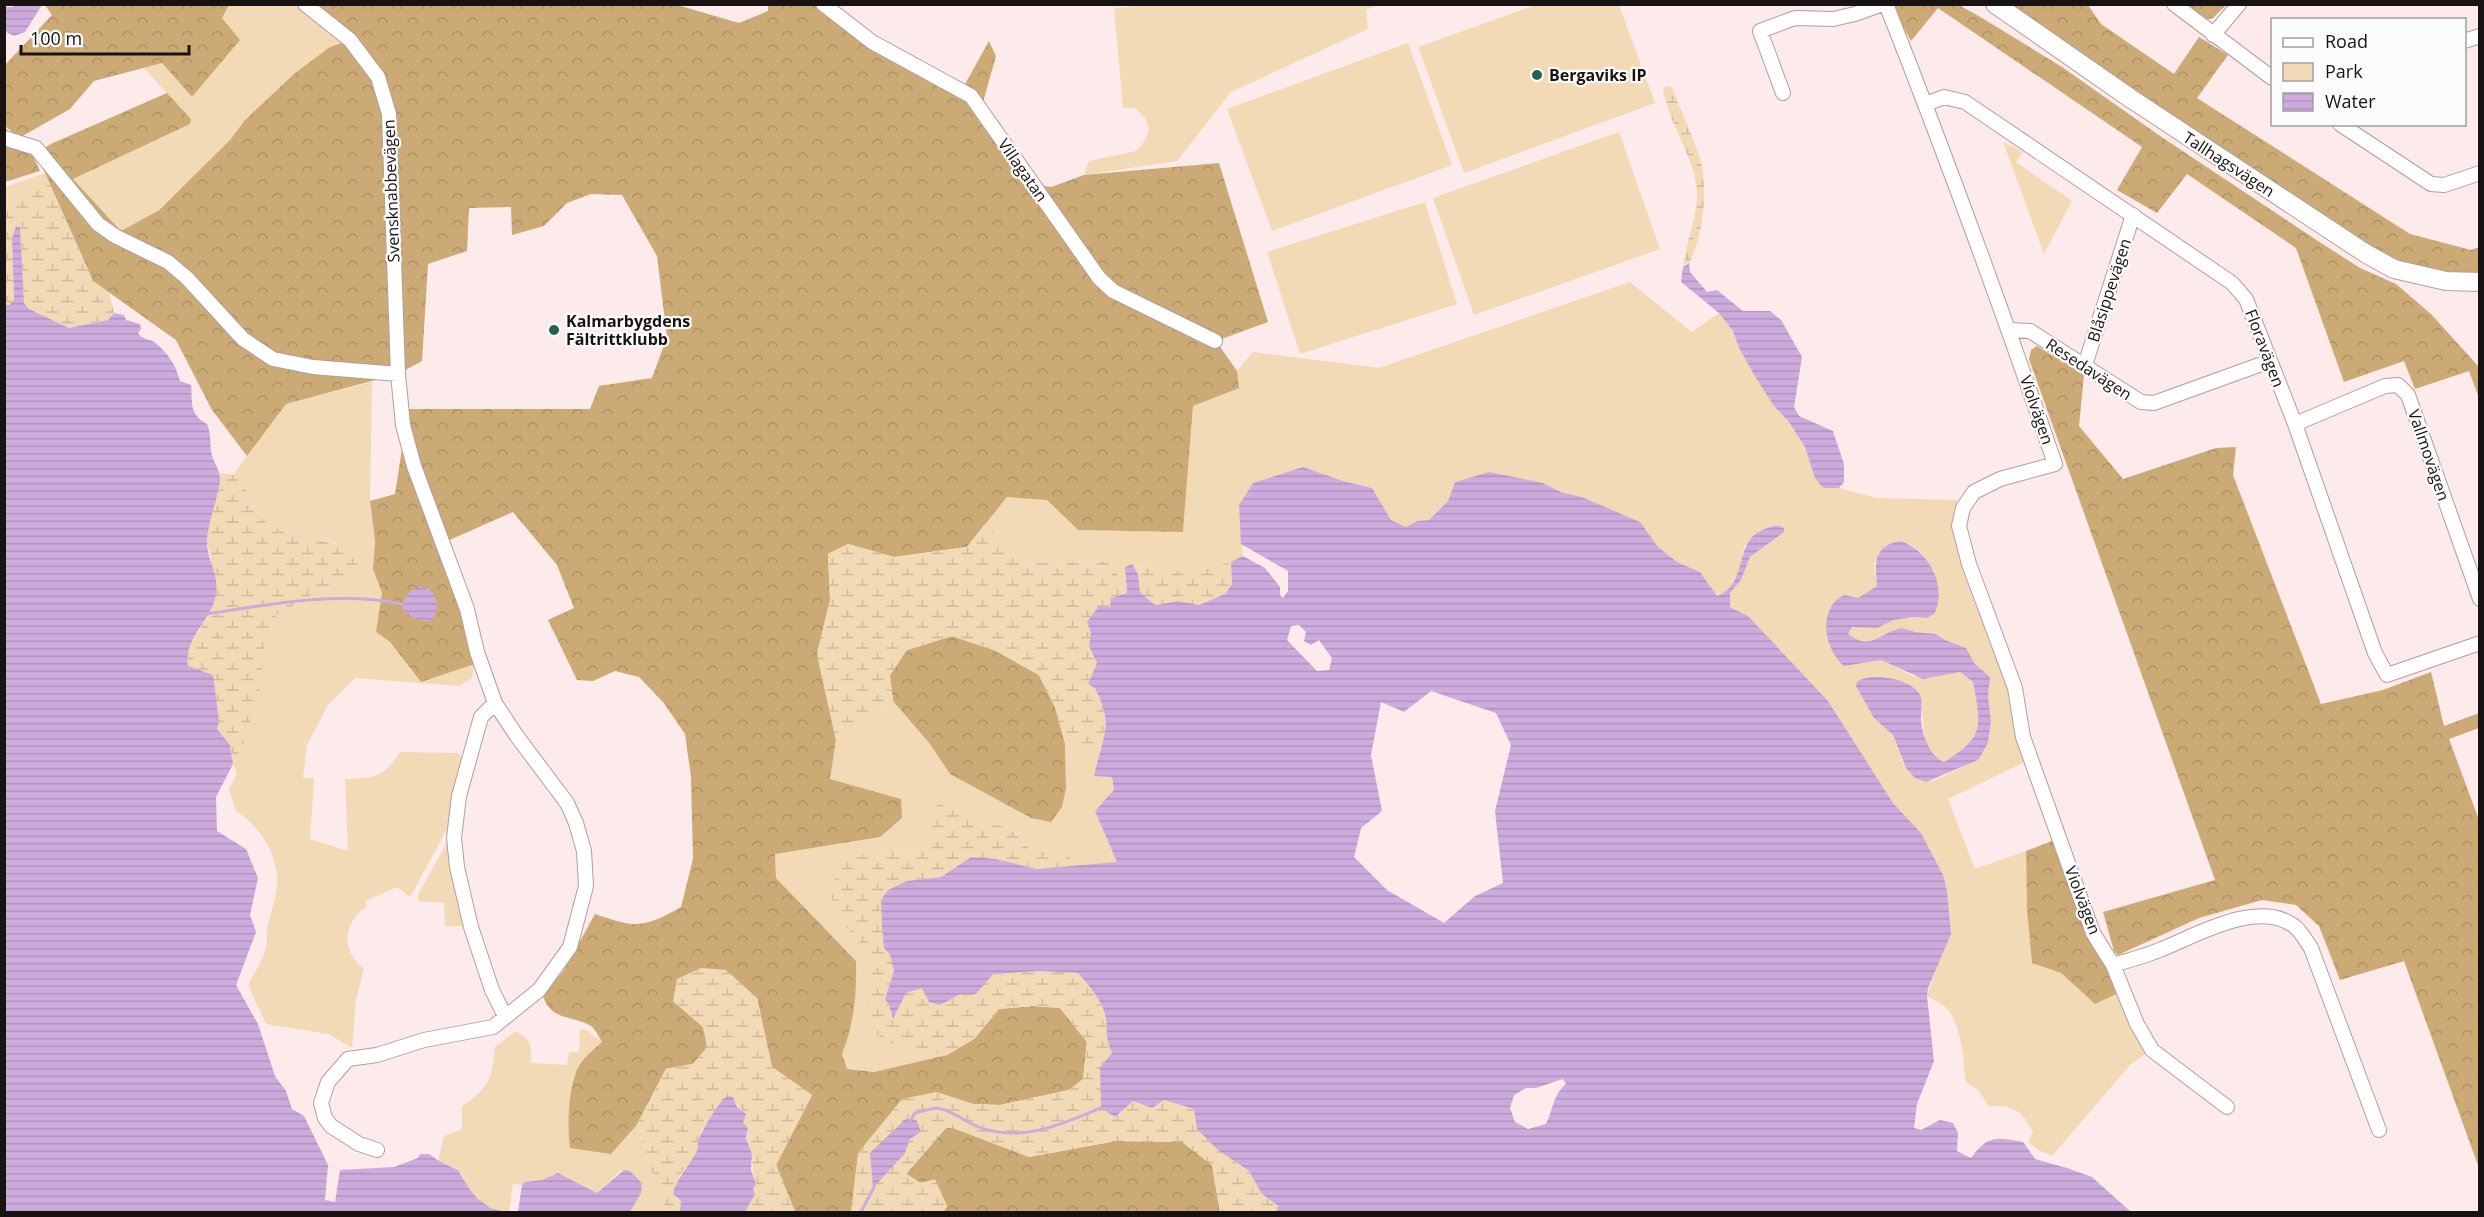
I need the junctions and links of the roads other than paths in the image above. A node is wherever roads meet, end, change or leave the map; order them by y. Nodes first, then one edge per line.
1 (305, 4) edge
2 (823, 4) edge
3 (1885, 4) edge
4 (1995, 4) edge
5 (2174, 4) edge
6 (2239, 4) edge
7 (2213, 35) junction
8 (2271, 77) edge
9 (1783, 93) dead end
10 (1926, 104) junction
11 (2344, 126) edge
12 (4, 138) edge
13 (2480, 173) edge
14 (2133, 215) junction
15 (2480, 282) edge
16 (2009, 330) junction
17 (1215, 341) dead end
18 (2270, 361) junction
19 (2085, 365) junction
20 (398, 374) junction
21 (2295, 424) junction
22 (2480, 599) edge
23 (2480, 643) edge
24 (495, 703) junction
25 (2113, 965) junction
26 (505, 1016) junction
27 (2227, 1107) dead end
28 (2379, 1130) dead end
29 (377, 1150) dead end

1 - 20 street, Svensknabbevägen
2 - 17 street, Villagatan
3 - 9 street, Violvägen
3 - 10 street, Violvägen
4 - 15 main road, Tallhagsvägen
5 - 7 street
6 - 7 street
7 - 8 street
10 - 14 street, Floravägen
10 - 16 street, Violvägen
11 - 13 street
12 - 20 street
14 - 18 street, Floravägen
14 - 19 street, Blåsippevägen
16 - 19 street, Resedavägen
16 - 25 street, Violvägen
18 - 19 street, Resedavägen
18 - 21 street, Floravägen
20 - 24 street, Svensknabbevägen
21 - 22 street, Vallmovägen
21 - 23 street, Floravägen
24 - 26 street
24 - 26 street, Svensknabbevägen
25 - 27 street, Violvägen
25 - 28 street
26 - 29 street, Svensknabbevägen

